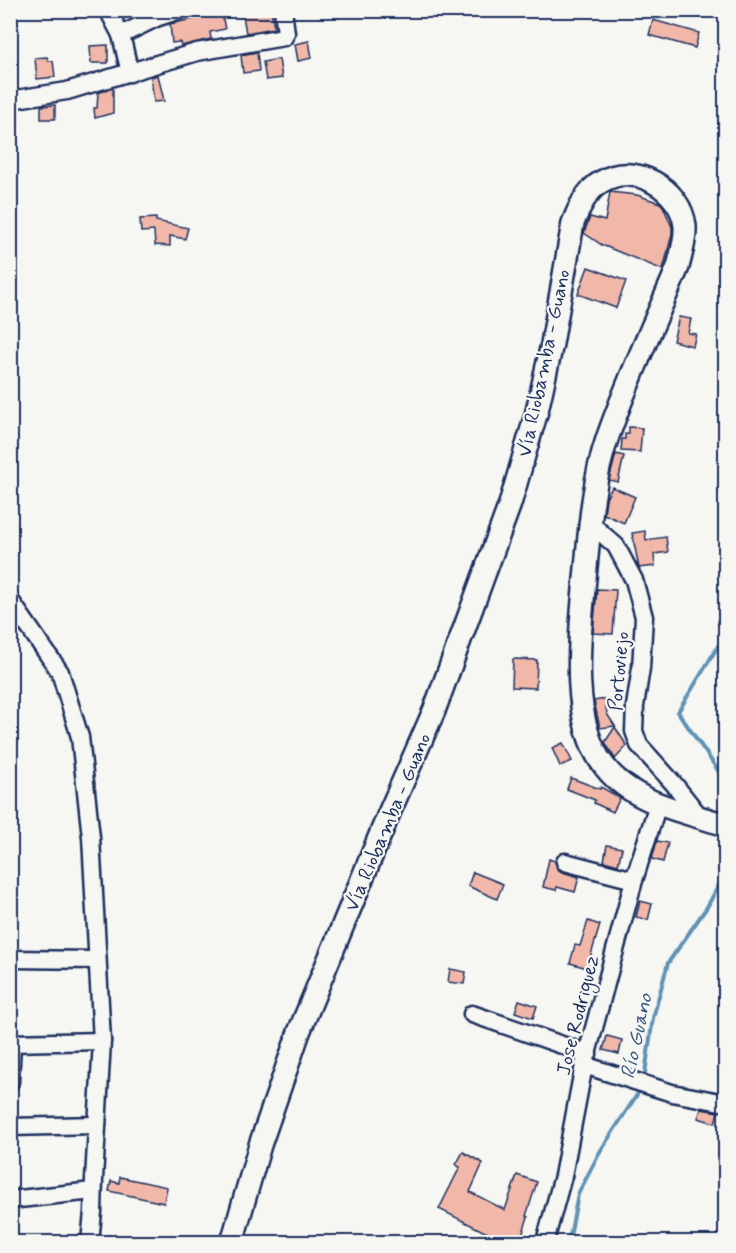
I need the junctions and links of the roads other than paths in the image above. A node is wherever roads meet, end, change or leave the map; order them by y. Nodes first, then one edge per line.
1 (108, 10) edge
2 (180, 10) edge
3 (283, 10) edge
4 (121, 35) junction
5 (130, 73) junction
6 (10, 100) edge
7 (590, 523) junction
8 (10, 600) edge
9 (658, 804) junction
10 (700, 818) junction
11 (726, 825) edge
12 (565, 862) dead end
13 (634, 880) junction
14 (10, 959) edge
15 (98, 960) junction
16 (472, 1014) dead end
17 (102, 1041) junction
18 (11, 1043) edge
19 (586, 1060) junction
20 (10, 1082) edge
21 (726, 1103) edge
22 (97, 1125) junction
23 (10, 1127) edge
24 (93, 1191) junction
25 (10, 1200) edge
26 (546, 1238) dead end
27 (90, 1242) edge
28 (232, 1242) edge

1 - 4 street
2 - 4 street
3 - 5 street
4 - 5 street
5 - 6 street
7 - 9 main road, Vía Riobamba - Guano
7 - 10 street, Portoviejo
7 - 28 main road, Vía Riobamba - Guano
8 - 15 street
9 - 10 main road, Vía Riobamba - Guano
9 - 13 street, Jose Rodriguez
10 - 11 main road, Vía Riobamba - Guano
12 - 13 street
13 - 19 street, Jose Rodriguez
14 - 15 street
15 - 17 street
16 - 19 street
17 - 18 street
17 - 22 street
18 - 20 street
19 - 21 street
19 - 26 street, Jose Rodriguez
22 - 23 street
22 - 24 street
24 - 25 street
24 - 27 street

